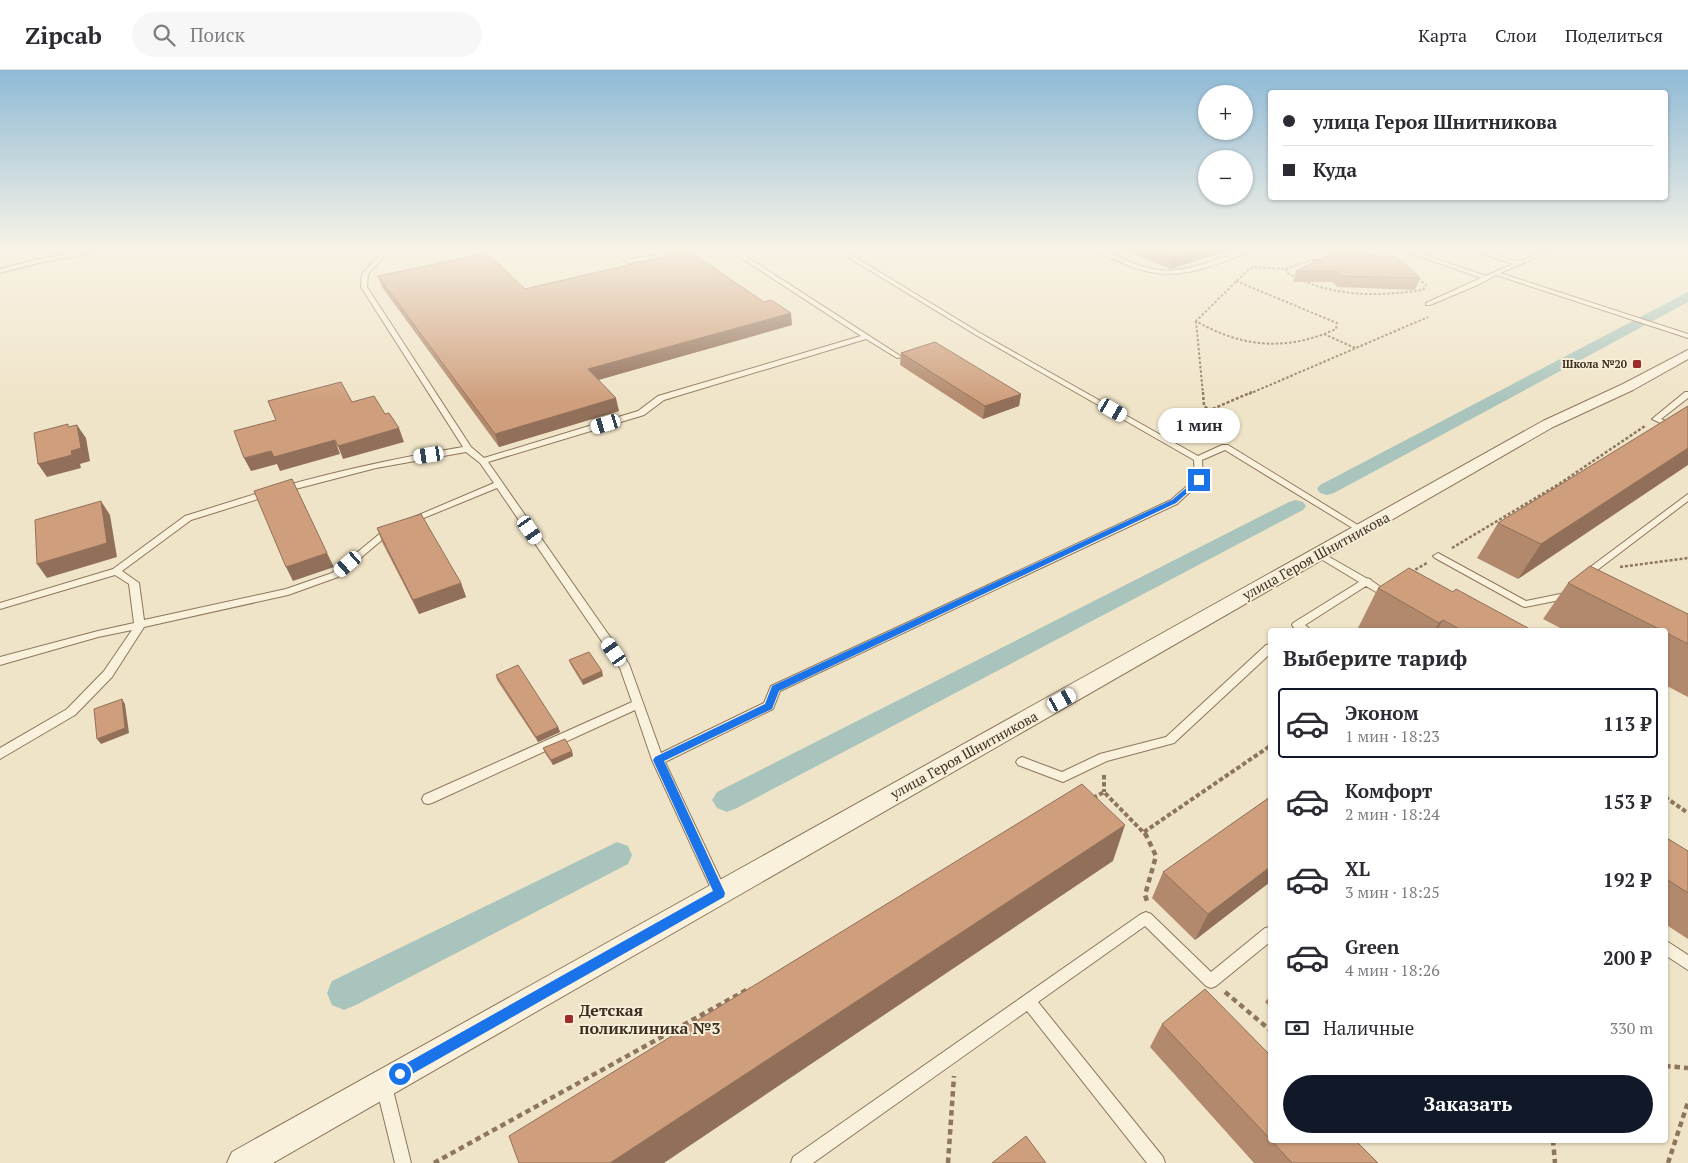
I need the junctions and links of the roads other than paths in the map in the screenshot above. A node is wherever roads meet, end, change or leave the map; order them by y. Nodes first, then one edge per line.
1 (372, 299) edge
2 (809, 299) edge
3 (920, 299) edge
4 (1440, 299) edge
5 (1574, 299) edge
6 (1428, 304) dead end
7 (867, 336) junction
8 (1688, 336) edge
9 (1688, 354) edge
10 (899, 357) dead end
11 (1688, 394) edge
12 (1688, 434) edge
13 (468, 449) junction
14 (1198, 459) junction
15 (484, 461) junction
16 (499, 484) junction
17 (1688, 496) edge
18 (1362, 530) junction
19 (1319, 554) junction
20 (1438, 556) dead end
21 (116, 570) junction
22 (1367, 581) junction
23 (1397, 601) edge
24 (0, 606) edge
25 (140, 626) junction
26 (1298, 628) edge
27 (1268, 650) edge
28 (0, 662) edge
29 (638, 704) junction
30 (0, 754) edge
31 (658, 760) junction
32 (1022, 762) dead end
33 (428, 798) dead end
34 (720, 893) junction
35 (1268, 934) edge
36 (1668, 949) edge
37 (1688, 964) edge
38 (1028, 1001) junction
39 (384, 1083) junction
40 (243, 1163) edge
41 (403, 1163) edge
42 (799, 1163) edge
43 (1157, 1163) edge

1 - 13 lane
2 - 7 lane
3 - 14 lane
4 - 6 lane
5 - 8 lane
7 - 10 lane
7 - 15 lane
9 - 18 street, улица Героя Шнитникова
11 - 12 lane
13 - 15 lane
13 - 21 lane
14 - 18 lane
14 - 31 lane
15 - 16 lane
16 - 25 lane
16 - 29 lane
17 - 20 lane
18 - 19 street, улица Героя Шнитникова
19 - 22 lane
19 - 34 street, улица Героя Шнитникова
21 - 24 lane
21 - 25 lane
22 - 23 lane
22 - 26 lane
25 - 28 lane
25 - 30 lane
27 - 32 lane
29 - 31 lane
29 - 33 lane
31 - 34 lane
34 - 39 street, улица Героя Шнитникова
35 - 38 lane
36 - 37 lane
38 - 42 lane
38 - 43 lane
39 - 40 street, улица Героя Шнитникова
39 - 41 lane

